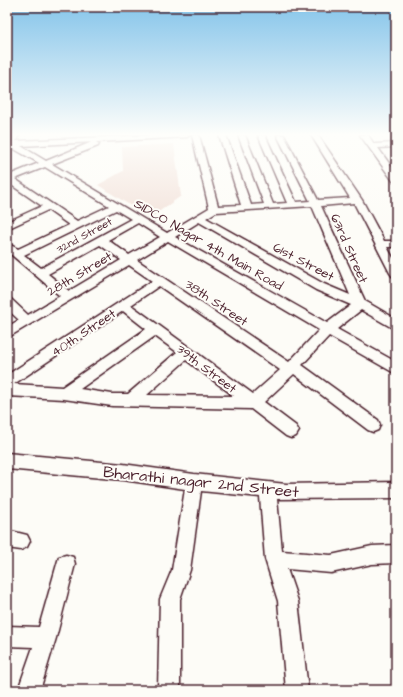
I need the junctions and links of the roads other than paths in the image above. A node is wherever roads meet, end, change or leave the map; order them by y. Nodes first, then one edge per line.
1 (35, 168) edge
2 (51, 168) edge
3 (203, 168) edge
4 (233, 168) edge
5 (254, 168) edge
6 (276, 168) edge
7 (298, 168) edge
8 (336, 168) edge
9 (388, 168) edge
10 (7, 178) edge
11 (396, 179) edge
12 (357, 200) junction
13 (315, 203) junction
14 (292, 204) junction
15 (49, 206) junction
16 (116, 206) junction
17 (270, 207) junction
18 (247, 208) junction
19 (214, 209) junction
20 (199, 218) junction
21 (139, 219) junction
22 (76, 225) junction
23 (7, 226) edge
24 (166, 236) junction
25 (100, 240) junction
26 (382, 244) junction
27 (396, 244) edge
28 (7, 246) edge
29 (18, 254) junction
30 (129, 259) junction
31 (41, 273) junction
32 (396, 273) edge
33 (159, 281) junction
34 (68, 296) junction
35 (7, 302) edge
36 (360, 304) junction
37 (123, 305) junction
38 (27, 321) junction
39 (396, 325) edge
40 (328, 329) junction
41 (155, 330) junction
42 (7, 333) edge
43 (186, 352) junction
44 (291, 368) junction
45 (396, 369) edge
46 (7, 382) edge
47 (7, 390) edge
48 (64, 392) junction
49 (132, 399) junction
50 (254, 402) junction
51 (373, 425) dead end
52 (292, 431) dead end
53 (7, 461) edge
54 (194, 482) junction
55 (268, 490) junction
56 (396, 490) edge
57 (396, 554) edge
58 (274, 559) junction
59 (66, 564) dead end
60 (7, 636) edge
61 (46, 638) junction
62 (29, 690) edge
63 (169, 690) edge
64 (297, 690) edge

1 - 10 street
2 - 16 street, SIDCO Nagar 4th Main Road
3 - 19 street
4 - 18 street
5 - 17 street
6 - 14 street
7 - 13 street, 63rd Street
8 - 12 street
9 - 11 street
10 - 15 street
12 - 13 street
12 - 26 street
13 - 14 street
13 - 36 street, 63rd Street
14 - 17 street
15 - 22 street
15 - 23 street
16 - 21 street, SIDCO Nagar 4th Main Road
16 - 22 street
17 - 18 street
18 - 19 street
19 - 20 street, 28th Street
20 - 24 street, 28th Street
20 - 36 street, 61st Street
21 - 24 street, SIDCO Nagar 4th Main Road
21 - 25 street, 32nd Street
22 - 29 street
24 - 30 street, 28th Street
24 - 40 street, SIDCO Nagar 4th Main Road
25 - 30 street, 38th Street
25 - 31 street, 32nd Street
26 - 27 street
26 - 32 street
28 - 29 street
29 - 31 street
30 - 33 street, 38th Street
30 - 34 street, 28th Street
31 - 34 street
33 - 37 street, 40th Street
33 - 44 street, 38th Street
34 - 38 street, 28th Street
35 - 38 street
36 - 39 street, 61st Street
36 - 40 street
37 - 41 street, 39th Street
37 - 46 street, 40th Street
38 - 42 street, 28th Street
40 - 44 street
40 - 45 street, SIDCO Nagar 4th Main Road
41 - 43 street, 39th Street
41 - 48 street
43 - 49 street
43 - 50 street, 39th Street
44 - 50 street
44 - 51 street, 38th Street
47 - 48 street
48 - 49 street
49 - 50 street
50 - 52 street, 39th Street
53 - 54 street, Bharathi nagar 2nd Street
54 - 55 street, Bharathi nagar 2nd Street
54 - 63 street
55 - 56 street, Bharathi nagar 2nd Street
55 - 58 street
57 - 58 street
58 - 64 street
59 - 61 street
60 - 61 street
61 - 62 street

